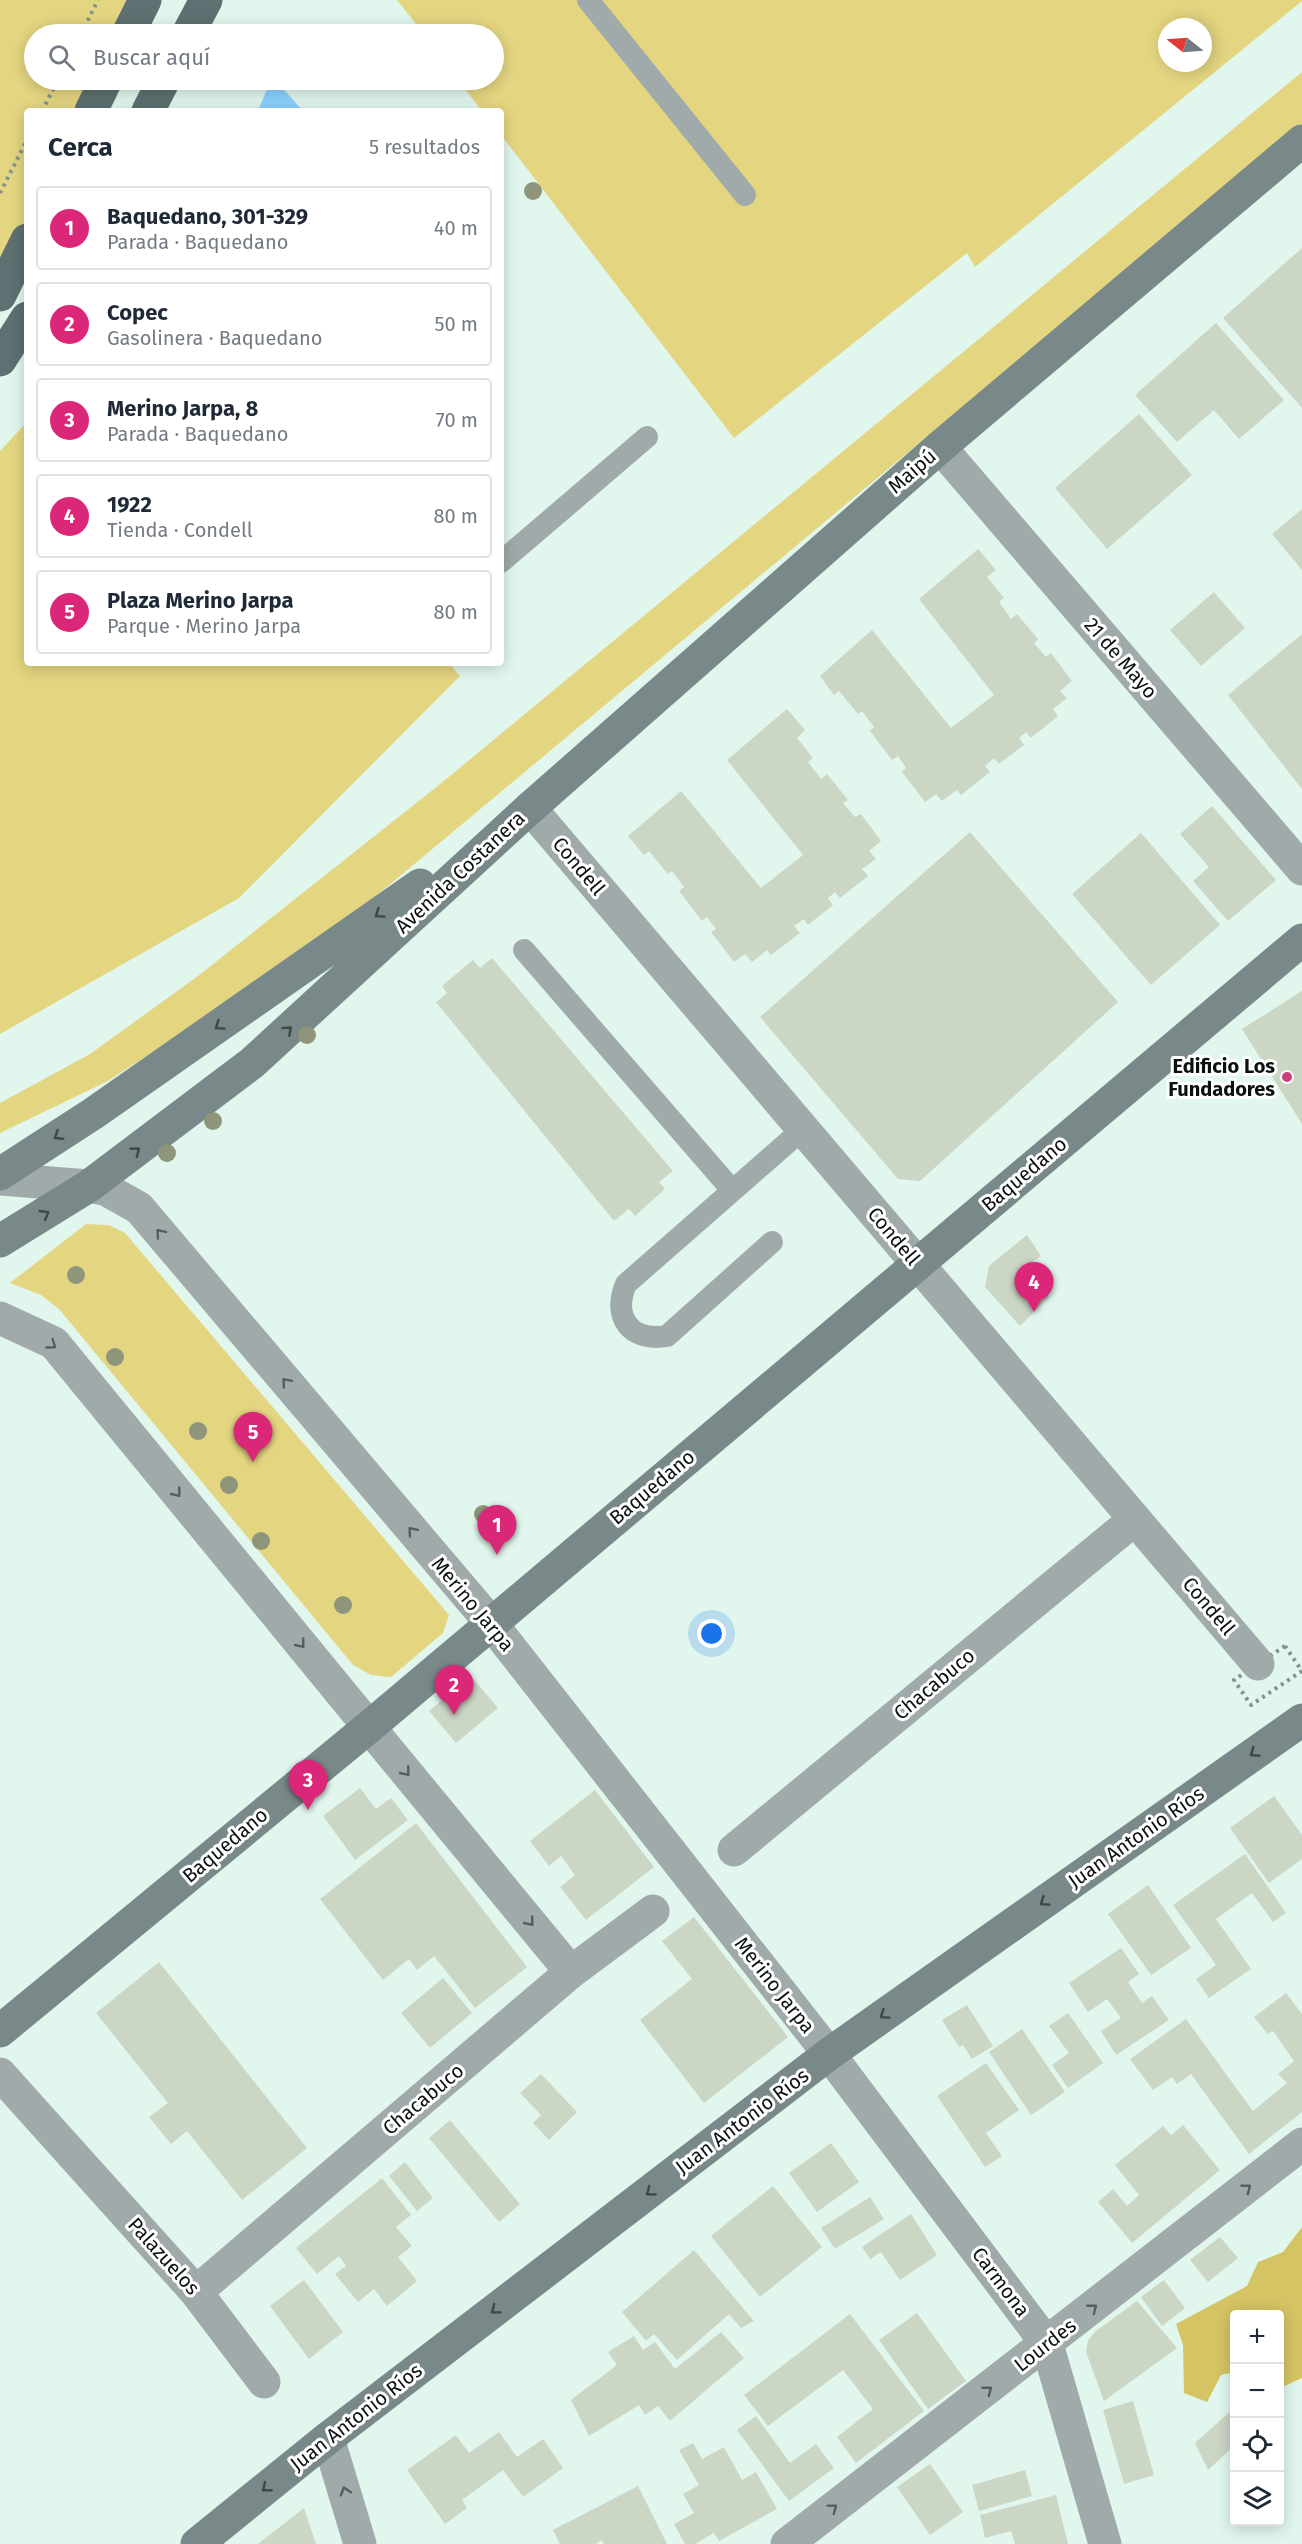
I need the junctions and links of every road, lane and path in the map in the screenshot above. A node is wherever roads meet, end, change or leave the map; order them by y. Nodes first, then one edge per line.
1 (98, 0) edge
2 (145, 0) edge
3 (206, 0) edge
4 (588, 0) edge
5 (86, 24) edge
6 (133, 24) edge
7 (193, 24) edge
8 (53, 90) edge
9 (101, 90) edge
10 (159, 90) edge
11 (44, 108) edge
12 (92, 108) edge
13 (150, 108) edge
14 (1302, 141) edge
15 (24, 146) edge
16 (0, 193) edge
17 (745, 195) dead end
18 (24, 246) edge
19 (0, 295) edge
20 (24, 323) edge
21 (0, 360) edge
22 (647, 437) dead end
23 (940, 447) junction
24 (504, 559) edge
25 (530, 808) junction
26 (1302, 869) edge
27 (1302, 940) edge
28 (524, 950) dead end
29 (803, 1129) junction
30 (0, 1177) edge
31 (89, 1186) junction
32 (732, 1190) junction
33 (0, 1241) edge
34 (772, 1242) dead end
35 (918, 1264) junction
36 (0, 1318) edge
37 (1135, 1519) junction
38 (491, 1623) junction
39 (1258, 1664) dead end
40 (1302, 1720) edge
41 (369, 1727) junction
42 (734, 1850) dead end
43 (653, 1911) dead end
44 (571, 1972) junction
45 (0, 2031) edge
46 (829, 2054) junction
47 (0, 2073) edge
48 (1302, 2144) edge
49 (196, 2292) junction
50 (1047, 2344) junction
51 (264, 2382) dead end
52 (328, 2438) junction
53 (197, 2544) edge
54 (360, 2544) edge
55 (787, 2544) edge
56 (1105, 2544) edge

1 - 5 path
2 - 6 main road
3 - 7 main road
4 - 17 lane
8 - 11 path
9 - 12 main road
10 - 13 main road
14 - 23 main road, Maipú
15 - 16 path
18 - 19 main road
20 - 21 main road
22 - 24 lane
23 - 25 main road, Maipú
23 - 26 street, 21 de Mayo
25 - 29 street, Condell
25 -> 30 main road, Avenida Costanera
31 -> 25 main road, Avenida Costanera
27 - 35 main road, Baquedano
28 - 32 lane
29 - 32 lane
29 - 35 street, Condell
30 - 31 street, Merino Jarpa
33 -> 31 main road, Avenida Costanera
38 -> 31 street, Merino Jarpa
32 - 34 lane
35 - 37 street, Condell
35 - 38 main road, Baquedano
36 -> 41 street
37 - 39 street, Condell
37 - 42 street, Chacabuco
38 - 41 main road, Baquedano
38 - 46 street, Merino Jarpa
40 -> 46 main road, Juan Antonio Ríos
41 -> 44 street
41 - 45 main road, Baquedano
43 - 44 street, Chacabuco
44 - 49 street, Chacabuco
46 - 50 street, Carmona
46 -> 52 main road, Juan Antonio Ríos
47 - 49 street, Palazuelos
50 -> 48 street, Lourdes
49 - 51 street, Palazuelos
55 -> 50 street, Lourdes
50 - 56 street, Carmona
52 -> 53 main road, Juan Antonio Ríos
54 -> 52 street

